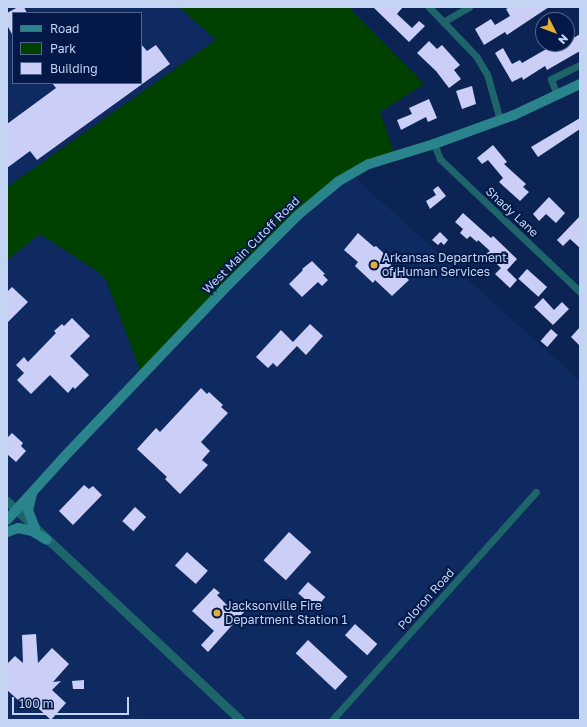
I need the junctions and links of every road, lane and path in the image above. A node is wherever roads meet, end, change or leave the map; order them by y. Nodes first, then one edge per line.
1 (429, 7) edge
2 (469, 7) edge
3 (443, 22) junction
4 (580, 65) edge
5 (580, 84) edge
6 (557, 95) junction
7 (500, 120) junction
8 (434, 144) junction
9 (580, 292) edge
10 (34, 490) junction
11 (536, 492) dead end
12 (7, 502) edge
13 (16, 511) junction
14 (7, 520) edge
15 (35, 528) junction
16 (7, 532) edge
17 (47, 540) junction
18 (240, 720) edge
19 (332, 720) edge

1 - 3 street
2 - 3 street
3 - 7 street
4 - 6 street
5 - 6 main road, West Main Cutoff Road
6 - 7 main road, West Main Cutoff Road
7 - 8 main road, West Main Cutoff Road
8 - 9 street, Shady Lane
8 - 10 main road, West Main Cutoff Road
10 - 13 main road, West Main Cutoff Road
10 - 15 main road
11 - 19 street, Poloron Road
12 - 13 street
13 - 14 main road, West Main Cutoff Road
13 - 15 street
15 - 17 street
16 - 17 main road
17 - 18 street

